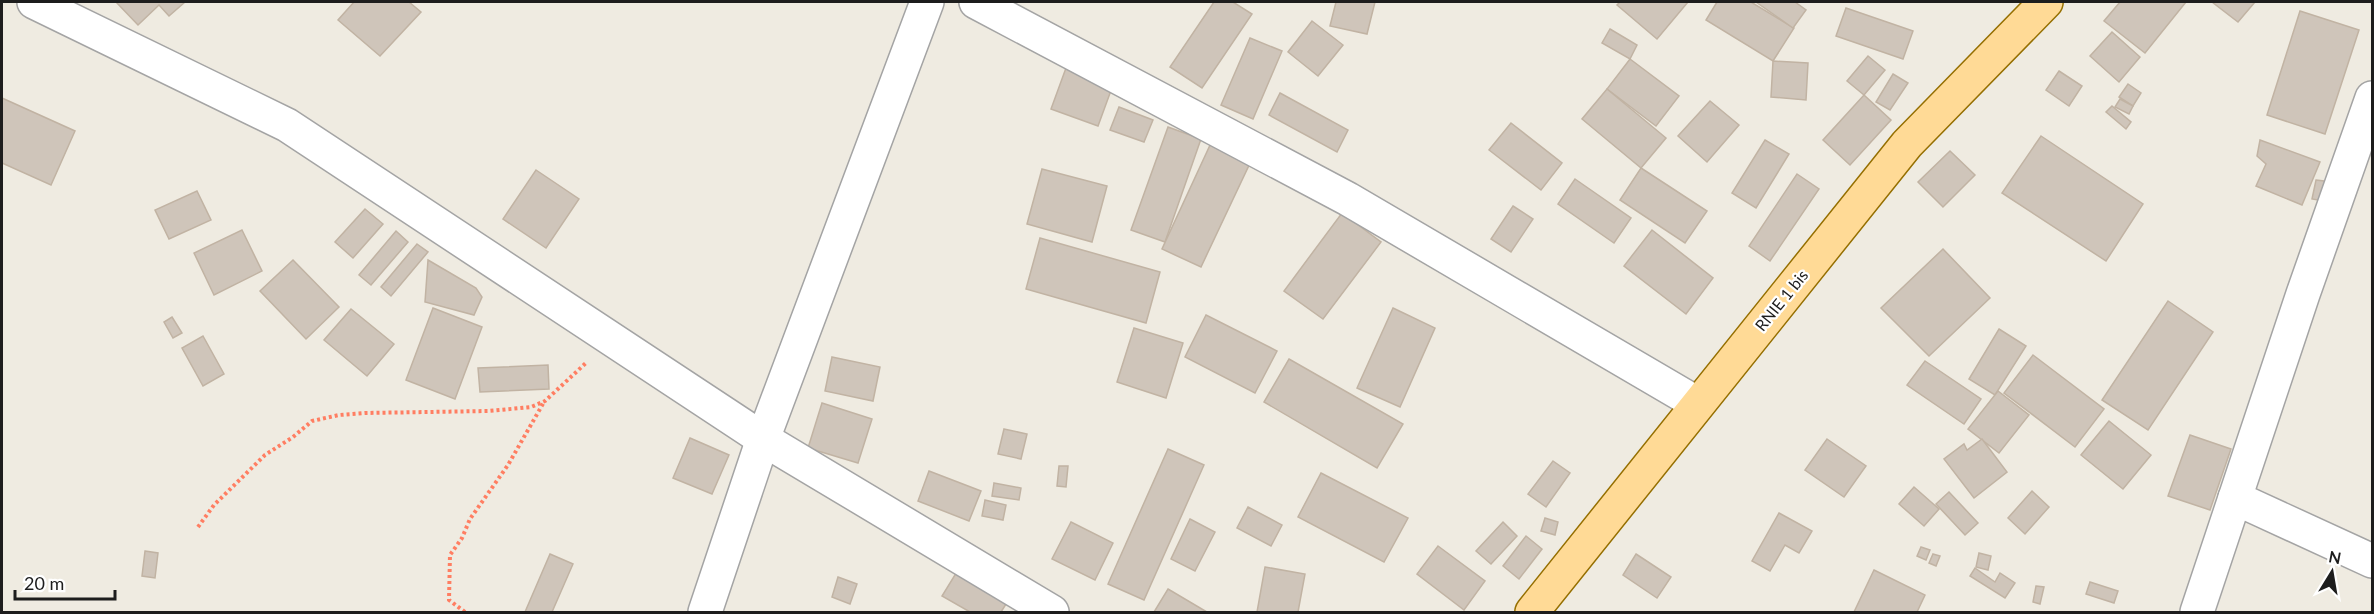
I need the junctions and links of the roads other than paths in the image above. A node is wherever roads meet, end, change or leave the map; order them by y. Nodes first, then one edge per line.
1 (34, 2) edge
2 (927, 2) edge
3 (976, 2) edge
4 (2046, 2) edge
5 (2373, 99) edge
6 (1698, 404) junction
7 (763, 439) junction
8 (2235, 498) junction
9 (2373, 561) edge
10 (705, 612) edge
11 (1052, 612) edge
12 (1532, 612) edge
13 (2197, 612) edge

1 - 7 street
2 - 7 street
3 - 6 street
4 - 6 main road, RNIE 1 bis
5 - 8 street
6 - 12 main road, RNIE 1 bis
7 - 10 street
7 - 11 street
8 - 9 street
8 - 13 street

